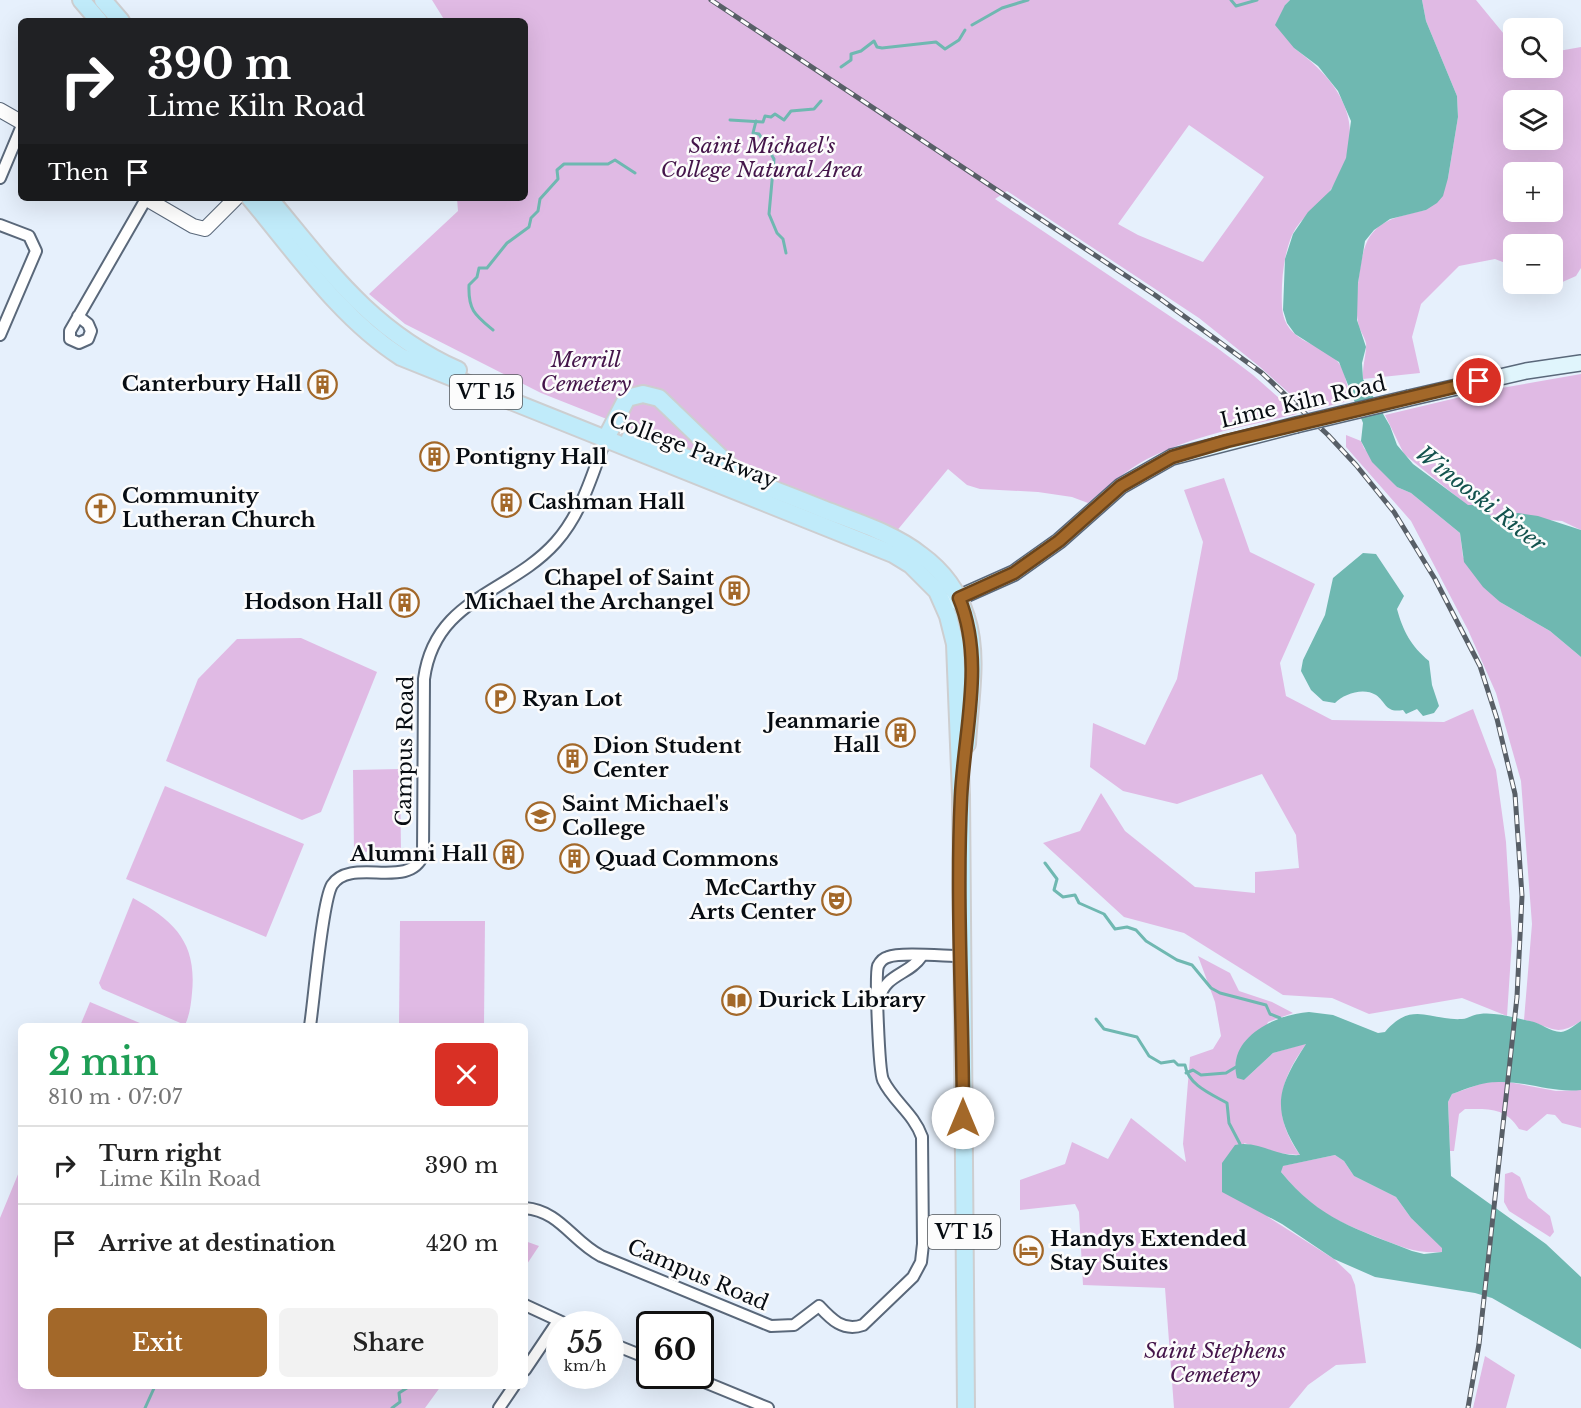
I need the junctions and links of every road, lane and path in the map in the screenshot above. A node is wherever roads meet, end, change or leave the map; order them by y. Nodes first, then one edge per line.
1 (81, 0) edge
2 (103, 0) edge
3 (112, 0) edge
4 (96, 18) edge
5 (119, 18) edge
6 (121, 18) edge
7 (0, 110) edge
8 (18, 121) edge
9 (18, 135) edge
10 (0, 178) edge
11 (143, 201) edge
12 (150, 201) edge
13 (233, 201) edge
14 (253, 201) edge
15 (272, 201) edge
16 (0, 225) edge
17 (78, 316) dead end
18 (0, 335) edge
19 (1581, 363) edge
20 (687, 426) junction
21 (607, 436) junction
22 (671, 459) junction
23 (750, 481) junction
24 (949, 597) junction
25 (961, 956) junction
26 (921, 957) junction
27 (879, 1007) junction
28 (310, 1023) edge
29 (528, 1209) edge
30 (528, 1306) edge
31 (546, 1315) edge
32 (546, 1343) edge
33 (528, 1366) edge
34 (714, 1386) edge
35 (512, 1389) edge
36 (501, 1408) edge
37 (768, 1408) edge
38 (966, 1408) edge

1 - 4 main road
2 - 5 main road
3 - 6 main road
7 - 8 street
9 - 10 street
11 - 17 street
12 - 13 street
14 - 21 main road, College Parkway / VT 15
15 - 21 main road, College Parkway / VT 15
16 - 18 street
19 - 24 main road, Lime Kiln Road, bridge
20 - 21 main road
20 - 22 main road
20 - 23 main road
21 - 22 main road, College Parkway / VT 15
21 - 28 street, Campus Road
22 - 23 main road, College Parkway / VT 15
22 - 24 main road, College Parkway / VT 15
23 - 24 main road, College Parkway / VT 15
24 - 25 main road, College Parkway / VT 15
25 - 26 street, Campus Road
25 - 38 main road, College Parkway / VT 15
26 - 27 street, Campus Road
26 - 27 street, Campus Road
27 - 29 street, Campus Road
30 - 31 street
32 - 33 street
34 - 37 street
35 - 36 street

